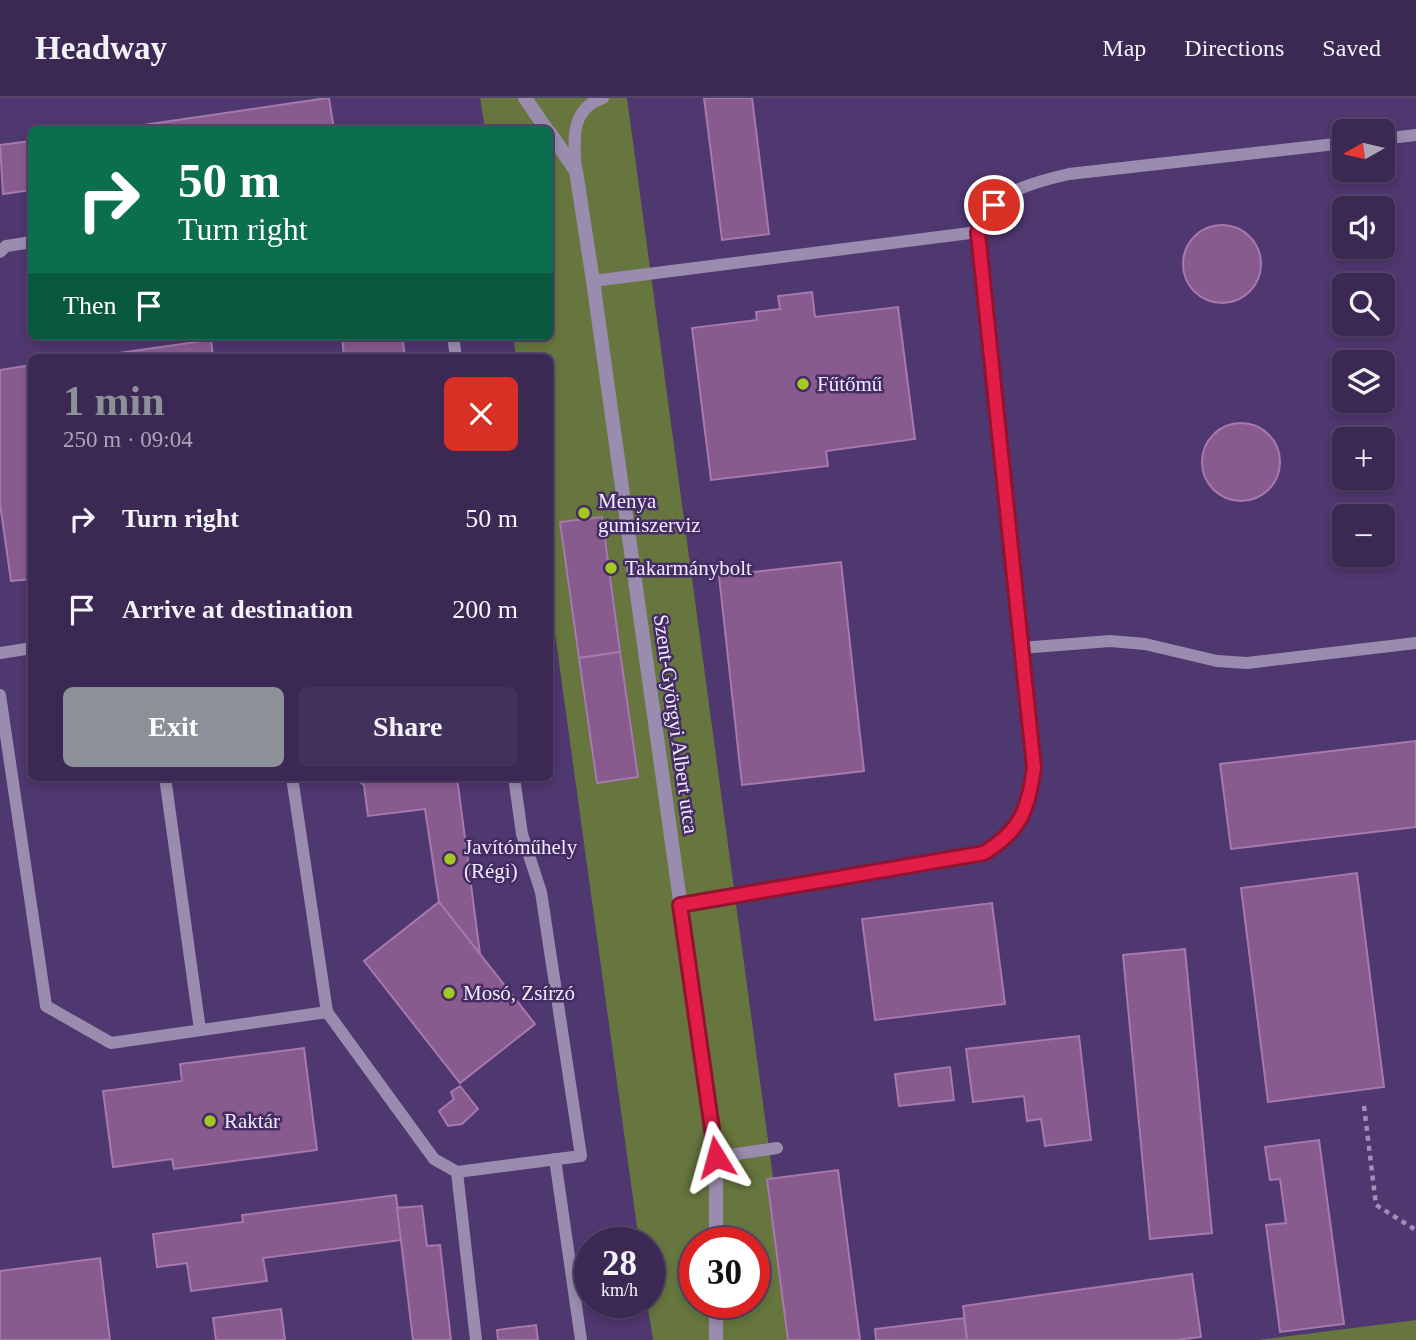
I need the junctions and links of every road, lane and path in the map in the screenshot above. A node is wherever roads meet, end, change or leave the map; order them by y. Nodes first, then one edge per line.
1 (526, 98) edge
2 (603, 98) edge
3 (545, 126) edge
4 (1416, 135) edge
5 (1395, 137) edge
6 (553, 138) edge
7 (1332, 144) edge
8 (576, 171) junction
9 (978, 233) junction
10 (28, 243) edge
11 (0, 252) edge
12 (593, 281) junction
13 (1416, 643) edge
14 (1021, 648) junction
15 (28, 649) edge
16 (0, 653) edge
17 (0, 695) edge
18 (166, 781) edge
19 (293, 781) edge
20 (515, 781) edge
21 (680, 905) junction
22 (327, 1013) junction
23 (200, 1030) junction
24 (1364, 1106) dead end
25 (777, 1148) dead end
26 (716, 1157) junction
27 (555, 1159) junction
28 (457, 1172) junction
29 (716, 1227) edge
30 (1416, 1230) edge
31 (716, 1318) edge
32 (476, 1340) edge
33 (581, 1340) edge
34 (716, 1340) edge

1 - 3 street
2 - 8 lane
4 - 5 lane
6 - 8 street
7 - 9 lane
8 - 12 street, Szent-Györgyi Albert utca
9 - 12 lane
9 - 14 lane
10 - 11 lane
12 - 21 street, Szent-Györgyi Albert utca
13 - 14 lane
14 - 21 lane
15 - 16 lane
17 - 23 lane
18 - 23 lane
19 - 22 lane
20 - 27 lane
21 - 26 street, Szent-Györgyi Albert utca
22 - 23 lane
22 - 28 lane
24 - 30 path
25 - 26 lane
26 - 29 street, Szent-Györgyi Albert utca
27 - 28 lane
27 - 33 lane
28 - 32 lane
31 - 34 street

